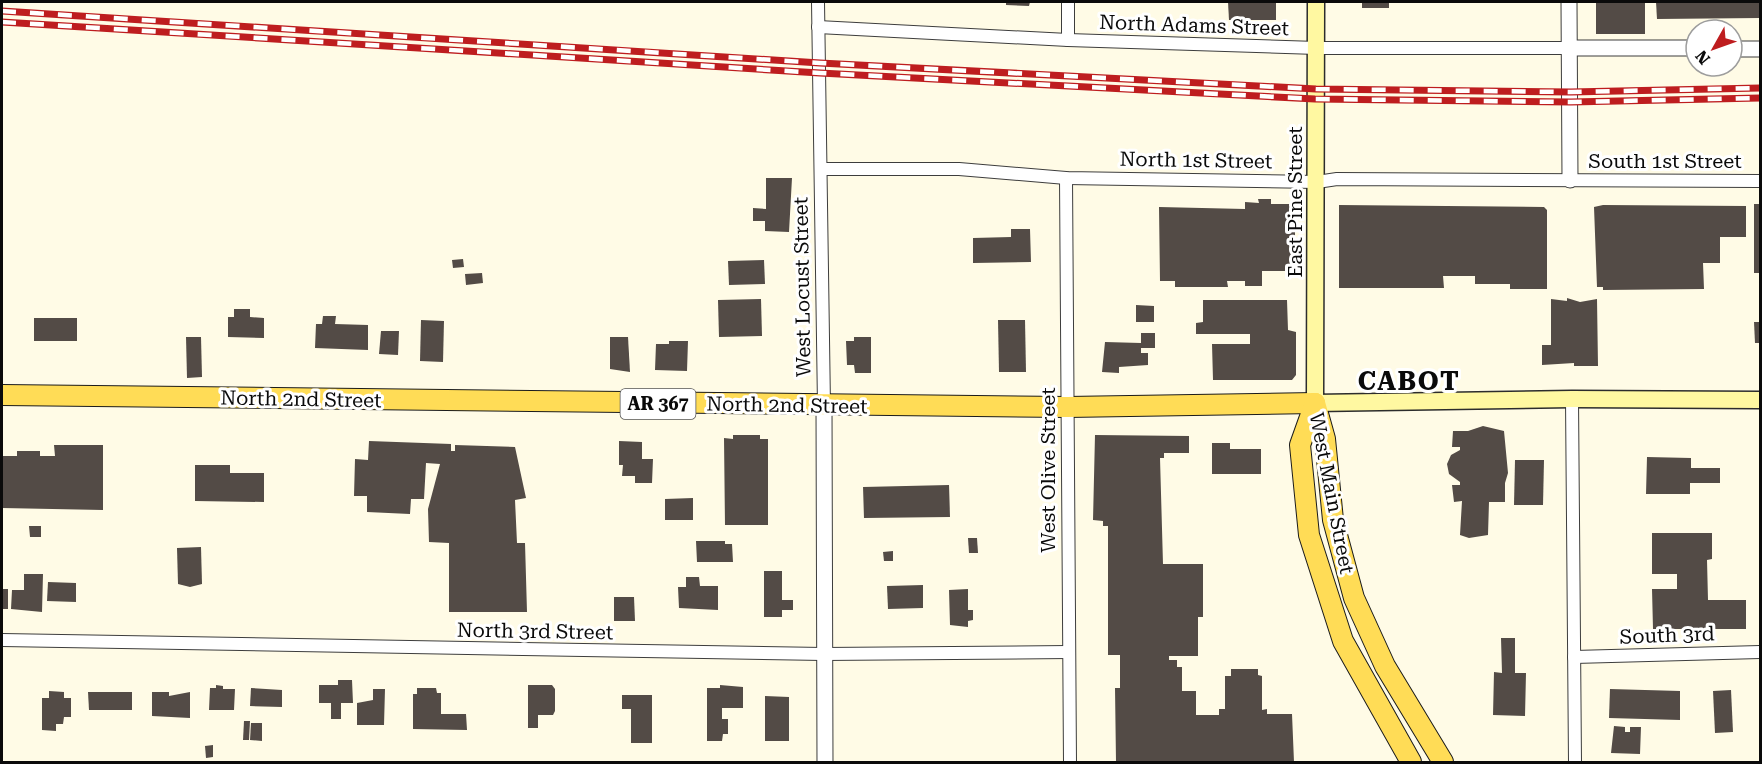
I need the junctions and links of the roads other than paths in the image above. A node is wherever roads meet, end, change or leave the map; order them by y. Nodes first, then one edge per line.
1 (818, 2) edge
2 (1068, 2) edge
3 (1316, 2) edge
4 (1569, 2) edge
5 (818, 27) junction
6 (1068, 40) junction
7 (1317, 48) junction
8 (1570, 48) junction
9 (1684, 48) edge
10 (1744, 49) edge
11 (1761, 49) edge
12 (821, 169) junction
13 (1066, 178) junction
14 (1570, 180) junction
15 (1761, 181) edge
16 (1317, 182) junction
17 (2, 395) edge
18 (1572, 399) junction
19 (1761, 400) edge
20 (1315, 403) junction
21 (824, 406) junction
22 (1067, 407) junction
23 (2, 640) edge
24 (1069, 652) junction
25 (1761, 652) edge
26 (823, 654) junction
27 (1574, 657) junction
28 (825, 762) edge
29 (1070, 762) edge
30 (1411, 762) edge
31 (1443, 762) edge
32 (1575, 762) edge

1 - 5 street, West Locust Street
2 - 6 street
3 - 7 main road, East Pine Street
4 - 8 street
5 - 6 street, North Adams Street
5 - 12 street, West Locust Street
6 - 7 street, North Adams Street
7 - 8 street, North Adams Street
7 - 16 main road, East Pine Street
8 - 9 street
8 - 14 street
10 - 11 street
12 - 13 street, North 1st Street
12 - 21 street, West Locust Street
13 - 16 street, North 1st Street
13 - 22 street, West Olive Street
14 - 15 street, South 1st Street
14 - 16 street, North 1st Street
16 - 20 main road, East Pine Street
17 - 21 main road, North 2nd Street / AR 367
18 - 19 main road, AR 367
18 - 20 main road, North 2nd Street / AR 367
18 - 27 street
20 - 22 main road, North 2nd Street / AR 367
20 - 30 main road, West Main Street
20 - 31 main road, West Main Street
21 - 22 main road, North 2nd Street / AR 367
21 - 26 street, West Locust Street
22 - 24 street, West Olive Street
23 - 26 street, North 3rd Street
24 - 26 street, North 3rd Street
24 - 29 street, West Olive Street
25 - 27 street, South 3rd
26 - 28 street, West Locust Street
27 - 32 street

